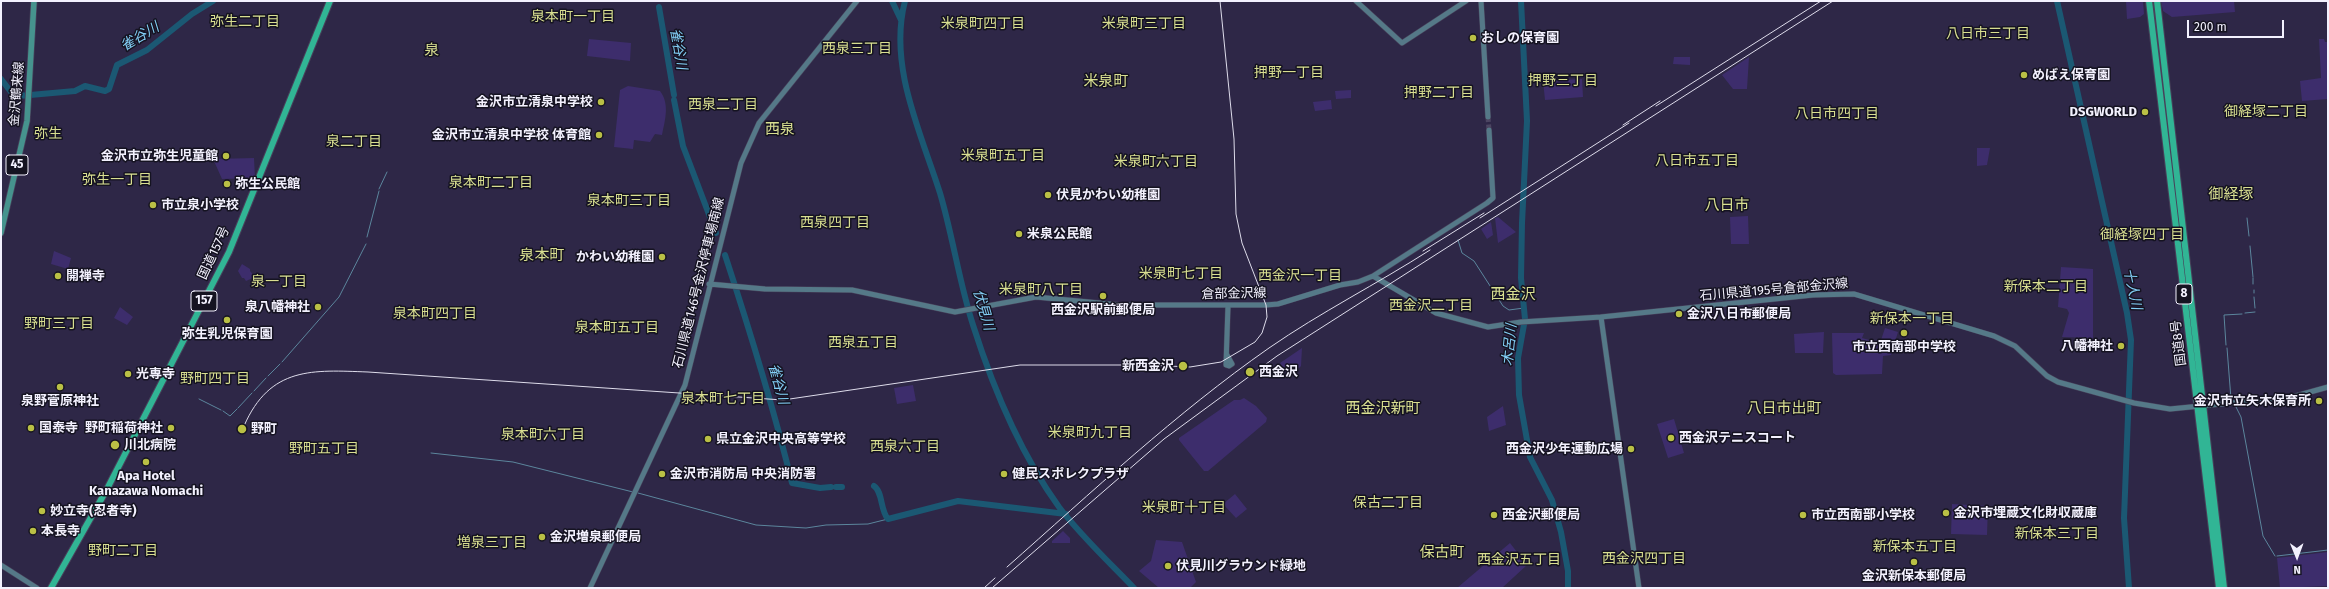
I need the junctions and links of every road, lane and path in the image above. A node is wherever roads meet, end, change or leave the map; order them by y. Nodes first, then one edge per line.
1 (34, 1) edge
2 (330, 1) edge
3 (857, 1) edge
4 (1356, 1) edge
5 (1466, 1) edge
6 (1481, 1) edge
7 (2149, 1) edge
8 (2156, 1) edge
9 (1488, 117) tunnel mouth
10 (1489, 130) tunnel mouth
11 (1, 234) edge
12 (1373, 276) junction
13 (710, 284) junction
14 (1228, 306) junction
15 (1601, 318) junction
16 (1227, 355) dead end
17 (2328, 387) edge
18 (2200, 406) junction
19 (1, 565) edge
20 (36, 588) edge
21 (51, 588) edge
22 (590, 588) edge
23 (1639, 588) edge
24 (2219, 588) edge
25 (2224, 588) edge

1 - 11 main road, 金沢鶴来線 / 45
2 - 21 highway, 国道157号 / 157
3 - 13 main road, 石川県道146号金沢停車場南線
4 - 5 main road
6 - 9 main road
7 - 18 highway, 国道8号 / 8
8 - 18 highway, 国道8号 / 8
10 - 12 main road, 倉部金沢線
12 - 14 main road, 倉部金沢線
12 - 15 main road, 石川県道195号倉部金沢線
13 - 14 main road, 倉部金沢線
13 - 22 main road, 石川県道146号金沢停車場南線
14 - 16 main road
15 - 18 main road, 石川県道195号倉部金沢線
15 - 23 main road
17 - 18 main road
18 - 24 highway, 国道8号 / 8
18 - 25 highway, 国道8号 / 8
19 - 20 main road

